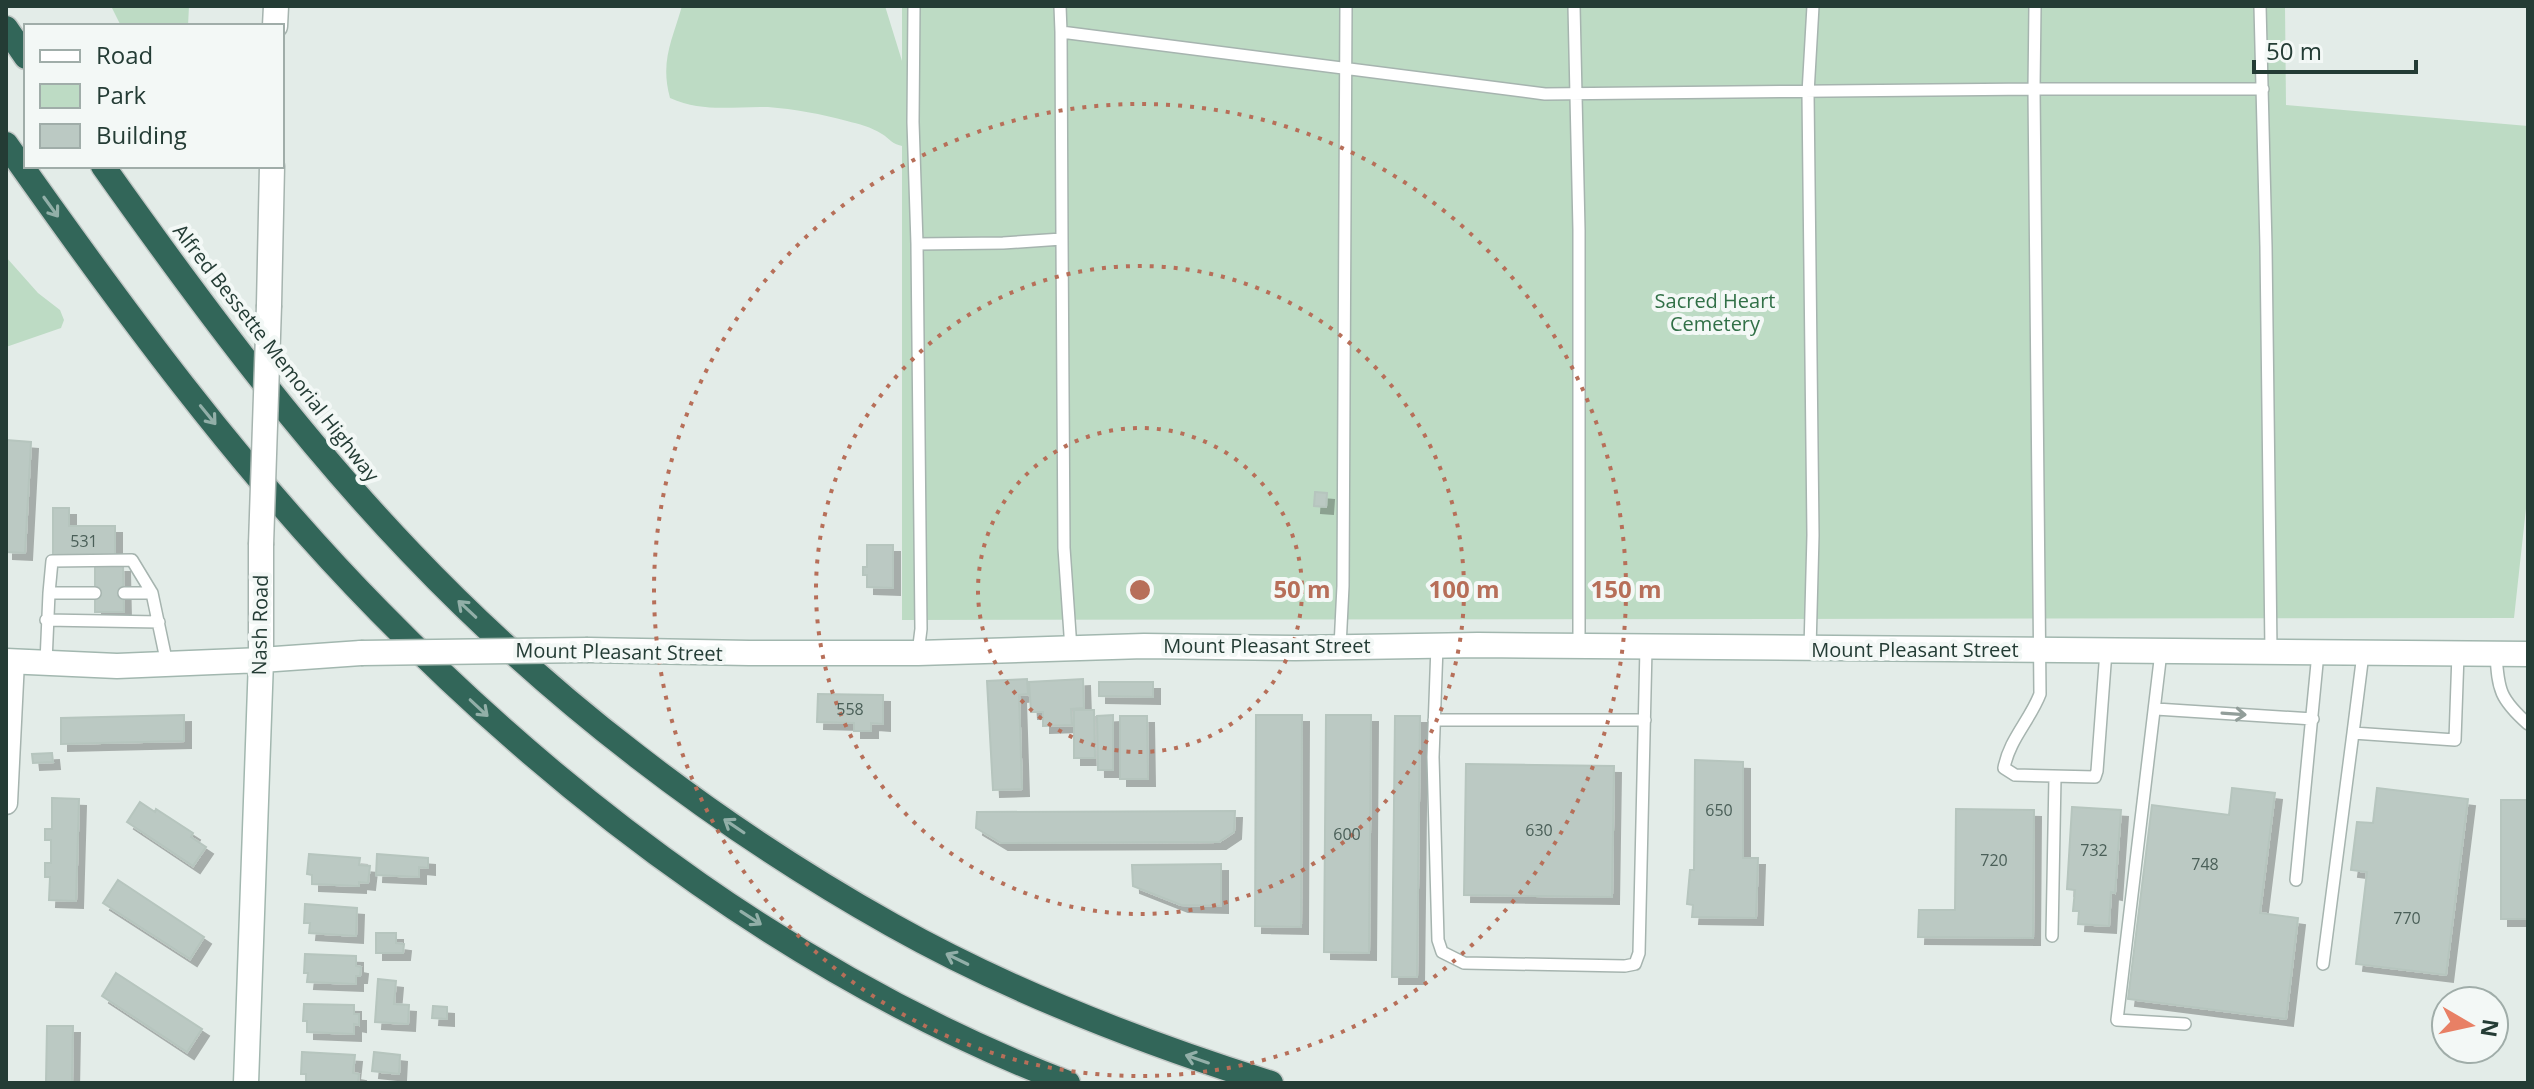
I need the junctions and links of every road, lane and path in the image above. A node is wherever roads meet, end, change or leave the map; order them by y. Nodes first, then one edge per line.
1 (914, 6) edge
2 (1060, 6) edge
3 (1346, 6) edge
4 (1574, 6) edge
5 (1813, 6) edge
6 (2035, 6) edge
7 (2260, 6) edge
8 (6, 28) edge
9 (1061, 32) junction
10 (24, 54) edge
11 (1346, 67) junction
12 (2034, 89) junction
13 (2263, 89) junction
14 (1808, 93) junction
15 (1577, 95) junction
16 (6, 144) edge
17 (104, 168) edge
18 (272, 168) edge
19 (1062, 239) junction
20 (917, 244) junction
21 (49, 593) junction
22 (95, 593) dead end
23 (124, 593) dead end
24 (152, 593) junction
25 (46, 620) junction
26 (159, 622) junction
27 (1437, 646) junction
28 (1579, 646) junction
29 (1340, 647) junction
30 (1646, 648) junction
31 (1071, 649) junction
32 (1810, 649) junction
33 (2038, 651) junction
34 (2106, 651) junction
35 (2271, 651) junction
36 (2161, 652) junction
37 (2318, 652) junction
38 (918, 653) junction
39 (2458, 653) junction
40 (2363, 654) junction
41 (2496, 654) junction
42 (2528, 654) edge
43 (261, 660) junction
44 (10, 661) edge
45 (46, 662) junction
46 (167, 664) junction
47 (2156, 709) junction
48 (2313, 719) junction
49 (1434, 720) junction
50 (1645, 720) junction
51 (2528, 724) edge
52 (2353, 733) junction
53 (2055, 777) junction
54 (6, 803) edge
55 (2296, 880) dead end
56 (2052, 936) dead end
57 (2323, 964) dead end
58 (2185, 1024) dead end
59 (246, 1083) edge
60 (1068, 1083) edge
61 (1271, 1083) edge

1 - 20 lane
2 - 9 lane
3 - 11 lane
4 - 15 lane
5 - 14 lane
6 - 12 lane
7 - 13 lane
8 - 10 highway
9 - 11 lane
9 - 19 lane
11 - 15 lane
11 - 29 lane
12 - 13 lane
12 - 14 lane
12 - 33 lane
13 - 35 lane
14 - 15 lane
14 - 32 lane
15 - 28 lane
16 -> 60 highway
61 -> 17 highway, Alfred Bessette Memorial Highway
18 - 43 main road, Nash Road, bridge
19 - 20 lane
19 - 31 lane
20 - 38 lane
21 - 22 lane
21 - 24 lane
21 - 25 lane
23 - 24 lane
24 - 26 lane
25 - 26 lane
25 - 45 lane
26 - 46 lane
27 - 28 main road, Mount Pleasant Street
27 - 29 main road, Mount Pleasant Street
27 - 49 lane
28 - 30 main road, Mount Pleasant Street
29 - 31 main road, Mount Pleasant Street
30 - 32 main road, Mount Pleasant Street
30 - 50 lane
31 - 38 main road, Mount Pleasant Street
32 - 33 main road, Mount Pleasant Street
33 - 34 main road, Mount Pleasant Street
33 - 53 lane
34 - 36 main road, Mount Pleasant Street
34 - 53 lane
35 - 36 main road, Mount Pleasant Street
35 - 37 main road, Mount Pleasant Street
36 - 47 lane
37 - 40 main road, Mount Pleasant Street
37 - 48 lane
38 - 43 main road, Mount Pleasant Street, bridge
39 - 40 main road, Mount Pleasant Street
39 - 41 main road, Mount Pleasant Street
39 - 52 lane
40 - 52 lane
41 - 42 main road, Mount Pleasant Street
41 - 51 lane
43 - 46 main road, Mount Pleasant Street
43 - 59 main road, Nash Road
44 - 45 main road, Mount Pleasant Street
44 - 54 street
45 - 46 main road, Mount Pleasant Street
47 -> 48 lane
47 - 58 lane
48 - 55 lane
49 - 50 lane
49 - 50 lane
52 - 57 lane
53 - 56 lane

